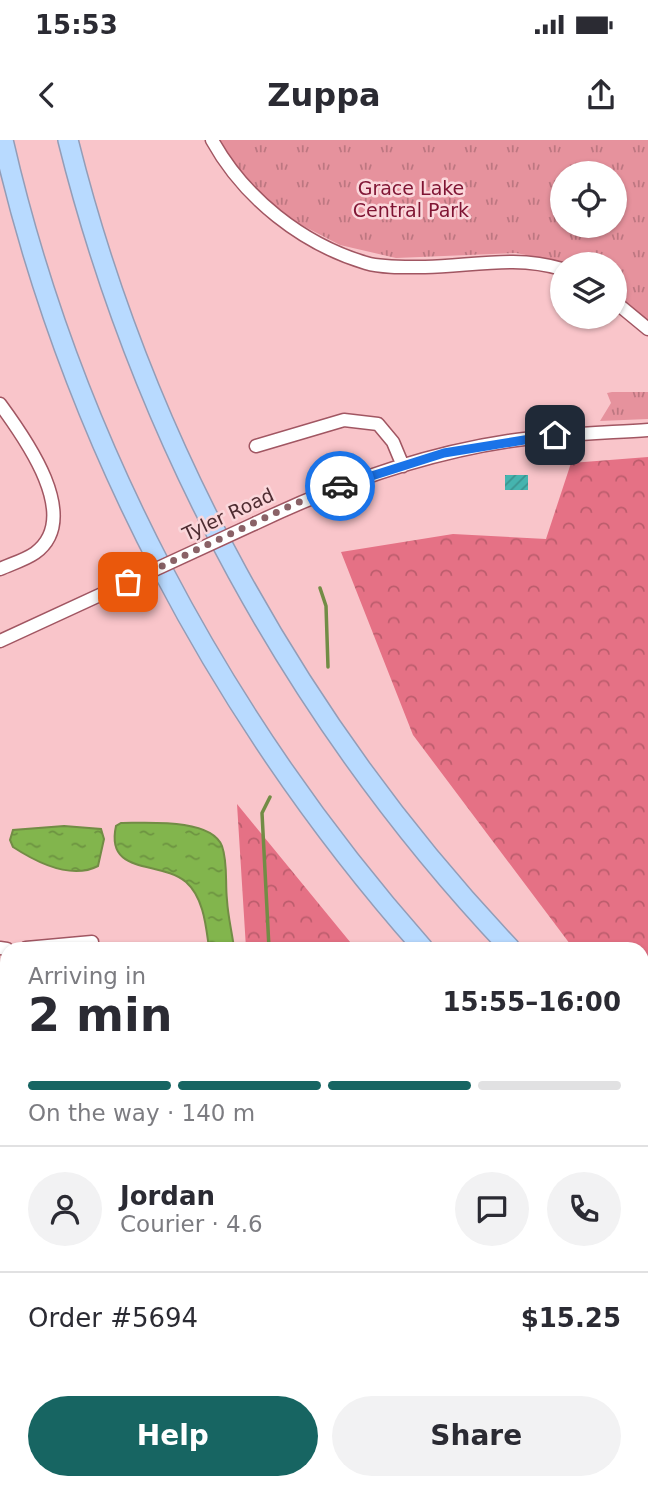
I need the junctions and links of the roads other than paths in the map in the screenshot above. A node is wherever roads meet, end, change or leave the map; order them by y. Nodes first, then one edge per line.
1 (3, 140) edge
2 (68, 140) edge
3 (212, 140) edge
4 (550, 267) edge
5 (627, 312) edge
6 (648, 329) edge
7 (0, 404) edge
8 (648, 430) edge
9 (256, 446) dead end
10 (403, 466) junction
11 (0, 569) edge
12 (0, 641) edge
13 (418, 942) edge
14 (505, 942) edge

1 - 13 highway
2 - 14 highway
3 - 4 street
5 - 6 street
7 - 11 street
8 - 10 street, Tyler Road
9 - 10 street
10 - 12 street, Tyler Road, bridge

